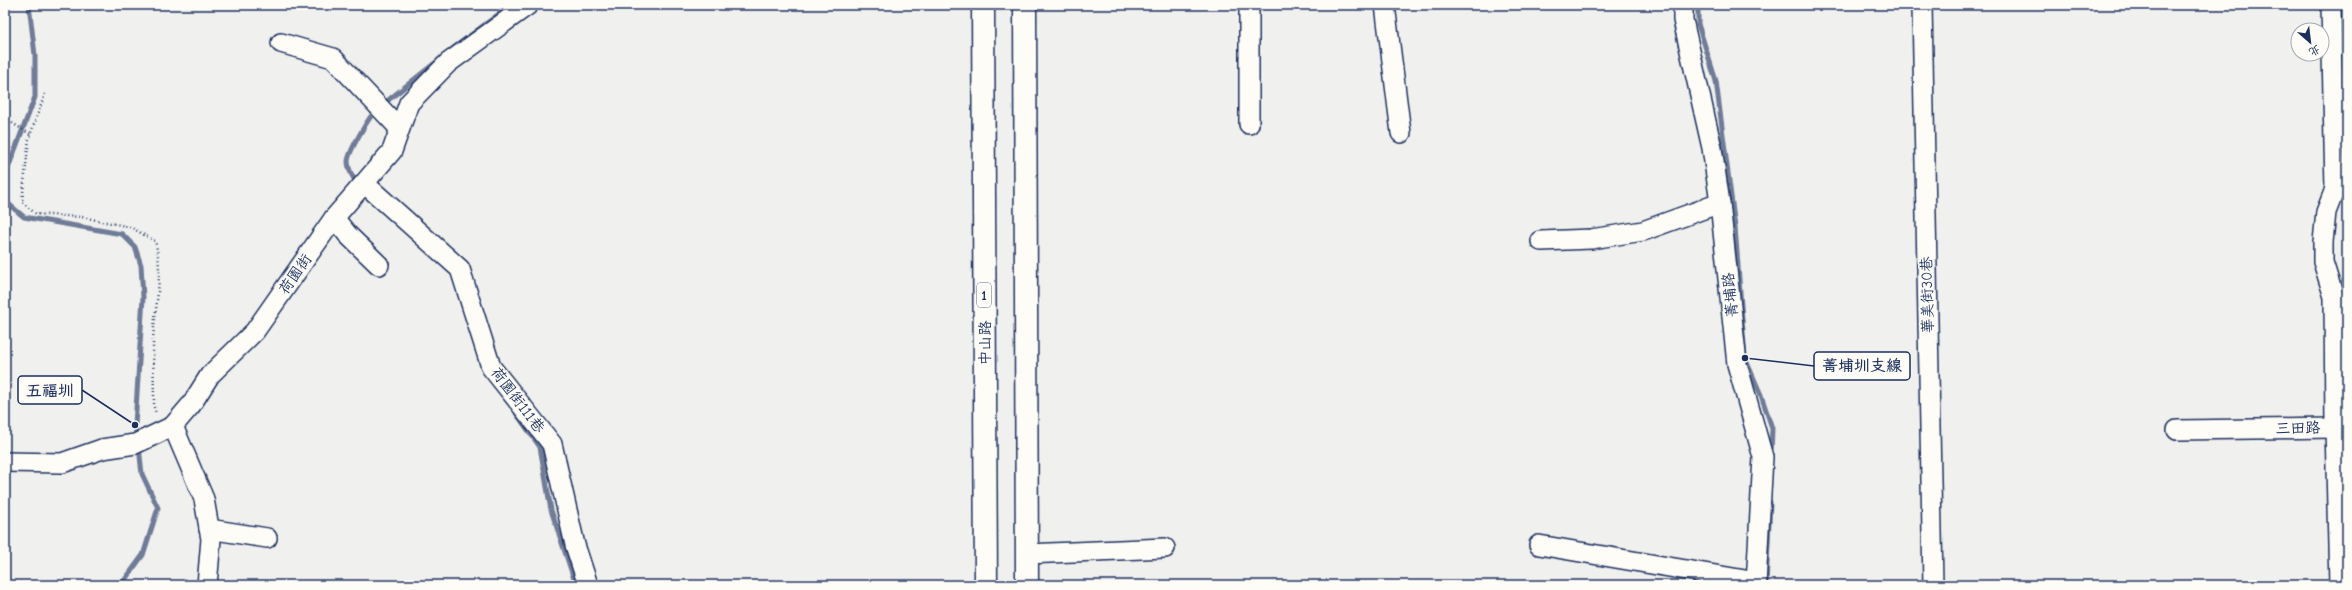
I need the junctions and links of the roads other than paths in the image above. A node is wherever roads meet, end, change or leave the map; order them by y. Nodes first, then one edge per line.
1 (528, 5) edge
2 (983, 5) edge
3 (1025, 5) edge
4 (1249, 5) edge
5 (1386, 5) edge
6 (1684, 5) edge
7 (1922, 5) edge
8 (2331, 5) edge
9 (281, 43) dead end
10 (1249, 124) dead end
11 (399, 128) junction
12 (1401, 133) dead end
13 (365, 184) junction
14 (1720, 203) junction
15 (334, 218) junction
16 (1541, 241) dead end
17 (379, 265) dead end
18 (2335, 428) junction
19 (166, 429) junction
20 (2177, 430) dead end
21 (5, 462) edge
22 (209, 529) junction
23 (268, 538) dead end
24 (1539, 545) dead end
25 (1165, 548) dead end
26 (1027, 554) junction
27 (1757, 583) edge
28 (207, 585) edge
29 (588, 585) edge
30 (986, 585) edge
31 (1027, 585) edge
32 (1933, 585) edge
33 (2339, 585) edge

1 - 11 lane, 荷園街
2 - 30 main road, 中山路 / 1
3 - 26 main road
4 - 10 lane
5 - 12 lane
6 - 14 lane, 菁埔路
7 - 32 lane, 華美街30巷
8 - 18 lane
9 - 11 lane
11 - 13 lane, 荷園街
13 - 15 lane, 荷園街
13 - 29 lane, 荷園街111巷
14 - 16 lane
14 - 27 lane, 菁埔路
15 - 17 lane
15 - 19 lane, 荷園街
18 - 20 lane, 三田路
18 - 33 lane, 三田路
19 - 21 lane
19 - 22 lane
22 - 23 lane
22 - 28 lane
24 - 27 lane
25 - 26 lane
26 - 31 main road

